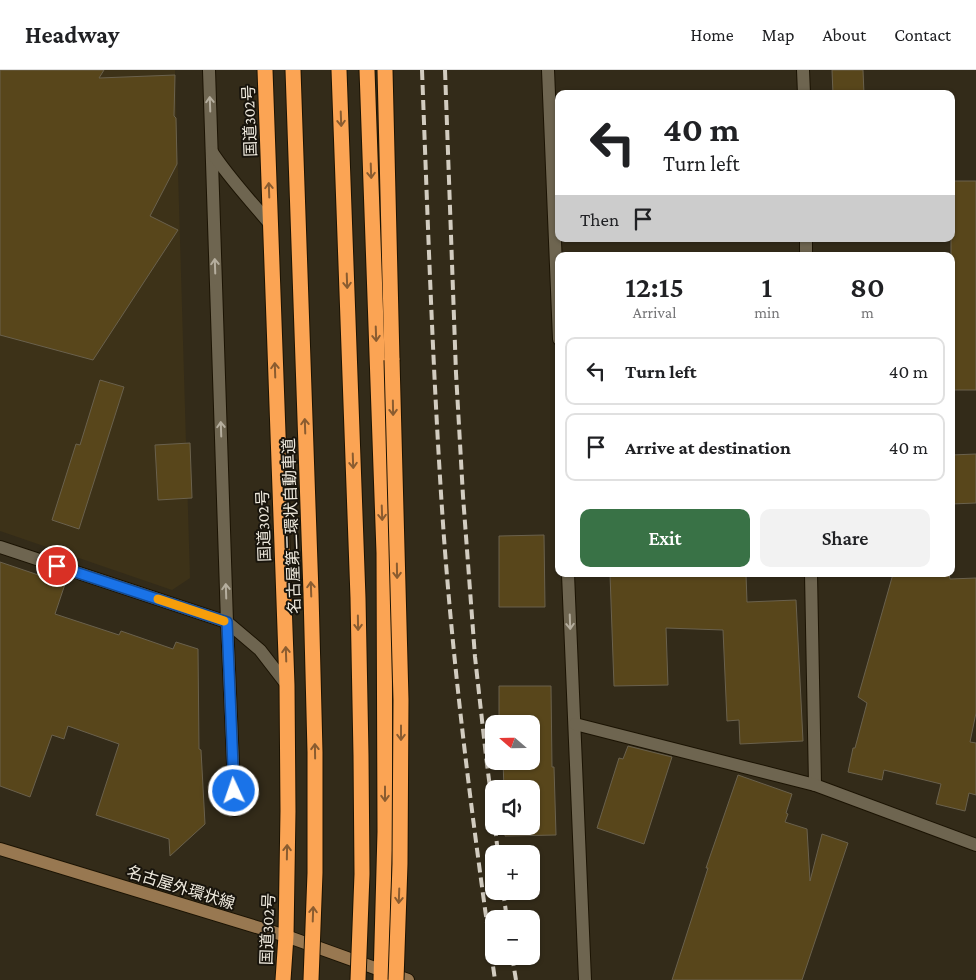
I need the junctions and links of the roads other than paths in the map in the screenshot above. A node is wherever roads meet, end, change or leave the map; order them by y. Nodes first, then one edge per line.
1 (209, 70) edge
2 (265, 70) edge
3 (293, 70) edge
4 (339, 70) edge
5 (367, 70) edge
6 (385, 70) edge
7 (548, 70) edge
8 (803, 70) edge
9 (804, 90) edge
10 (212, 151) junction
11 (270, 224) junction
12 (555, 241) edge
13 (0, 547) edge
14 (568, 577) edge
15 (811, 577) edge
16 (227, 622) junction
17 (287, 685) junction
18 (575, 724) junction
19 (815, 785) junction
20 (235, 810) dead end
21 (976, 845) edge
22 (0, 849) edge
23 (286, 936) junction
24 (382, 975) edge
25 (283, 980) edge
26 (312, 980) edge
27 (358, 980) edge
28 (396, 980) edge
29 (408, 980) edge
30 (584, 980) edge

10 -> 1 street
11 -> 2 highway, 国道302号
26 -> 3 highway, 名古屋第二環状自動車道, bridge
4 -> 27 highway, bridge
5 -> 24 highway
6 -> 28 highway, bridge
7 - 12 street
8 - 9 street
10 - 11 street
16 -> 10 street
17 -> 11 highway, 国道302号
13 - 16 street
14 -> 18 street
15 - 19 street
16 - 17 street
16 - 20 street
23 -> 17 highway, 国道302号
18 - 19 street
18 - 30 street
19 - 21 street
22 - 23 main road, 名古屋外環状線
23 - 24 main road, 名古屋外環状線
23 - 25 highway, 国道302号
24 - 29 main road, 名古屋外環状線

